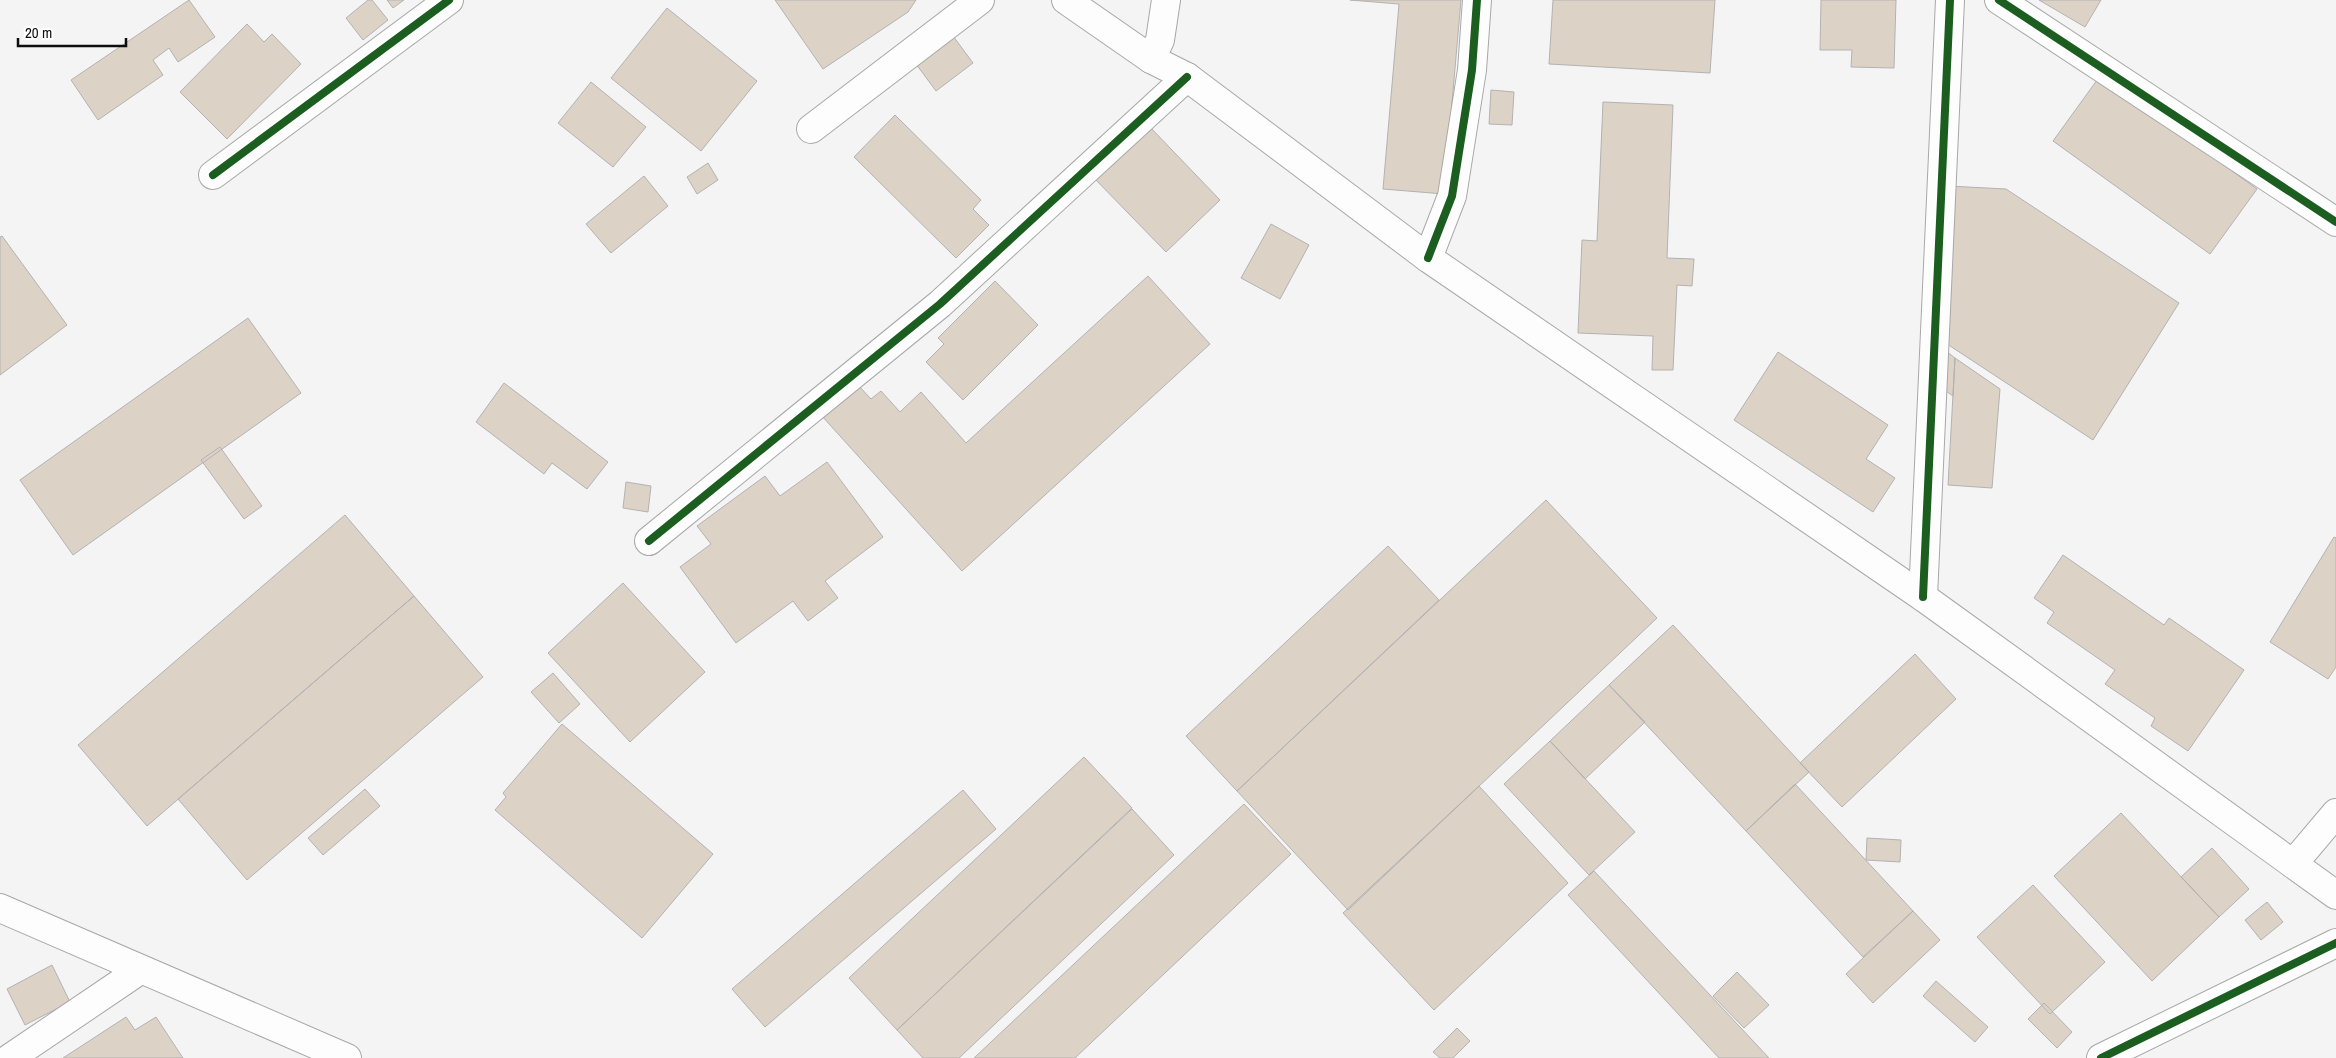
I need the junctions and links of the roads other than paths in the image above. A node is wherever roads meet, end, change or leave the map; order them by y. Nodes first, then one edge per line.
1 (449, 0) edge
2 (980, 0) edge
3 (1066, 0) edge
4 (1166, 0) edge
5 (1477, 0) edge
6 (1950, 0) edge
7 (1998, 0) edge
8 (1151, 59) junction
9 (1187, 78) junction
10 (811, 129) dead end
11 (213, 175) dead end
12 (2336, 222) edge
13 (1428, 258) junction
14 (648, 541) dead end
15 (1923, 597) junction
16 (2336, 813) edge
17 (2293, 864) junction
18 (2336, 895) edge
19 (0, 908) edge
20 (2336, 943) edge
21 (140, 970) junction
22 (10, 1058) edge
23 (347, 1058) edge
24 (2101, 1058) edge

1 - 11 street
2 - 10 street
3 - 8 street
4 - 8 street
5 - 13 street
6 - 15 street
7 - 12 street
8 - 9 street
9 - 13 street
9 - 14 street
13 - 15 street
15 - 17 street
16 - 17 street
17 - 18 street
19 - 21 street
20 - 24 street
21 - 22 street
21 - 23 street

